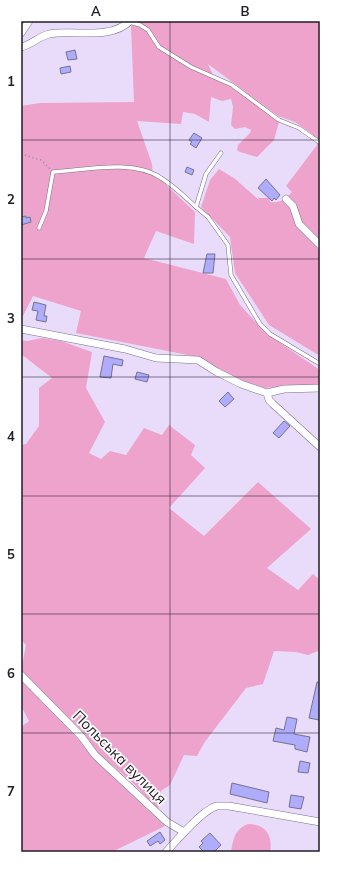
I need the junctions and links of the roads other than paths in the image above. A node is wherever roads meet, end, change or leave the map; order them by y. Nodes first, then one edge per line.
1 (30, 21) edge
2 (129, 21) edge
3 (21, 33) edge
4 (21, 47) edge
5 (319, 142) edge
6 (221, 153) dead end
7 (286, 200) dead end
8 (196, 207) junction
9 (39, 228) dead end
10 (320, 245) edge
11 (21, 329) edge
12 (320, 364) edge
13 (320, 388) edge
14 (268, 393) junction
15 (320, 447) edge
16 (21, 675) edge
17 (320, 822) edge
18 (184, 832) junction
19 (166, 852) edge

1 - 3 street
2 - 4 street
2 - 5 lane
6 - 8 lane
7 - 10 street
8 - 9 lane
8 - 12 lane
11 - 14 street
13 - 14 street
14 - 15 street
16 - 18 street, Польська вулиця
17 - 18 street
18 - 19 street

